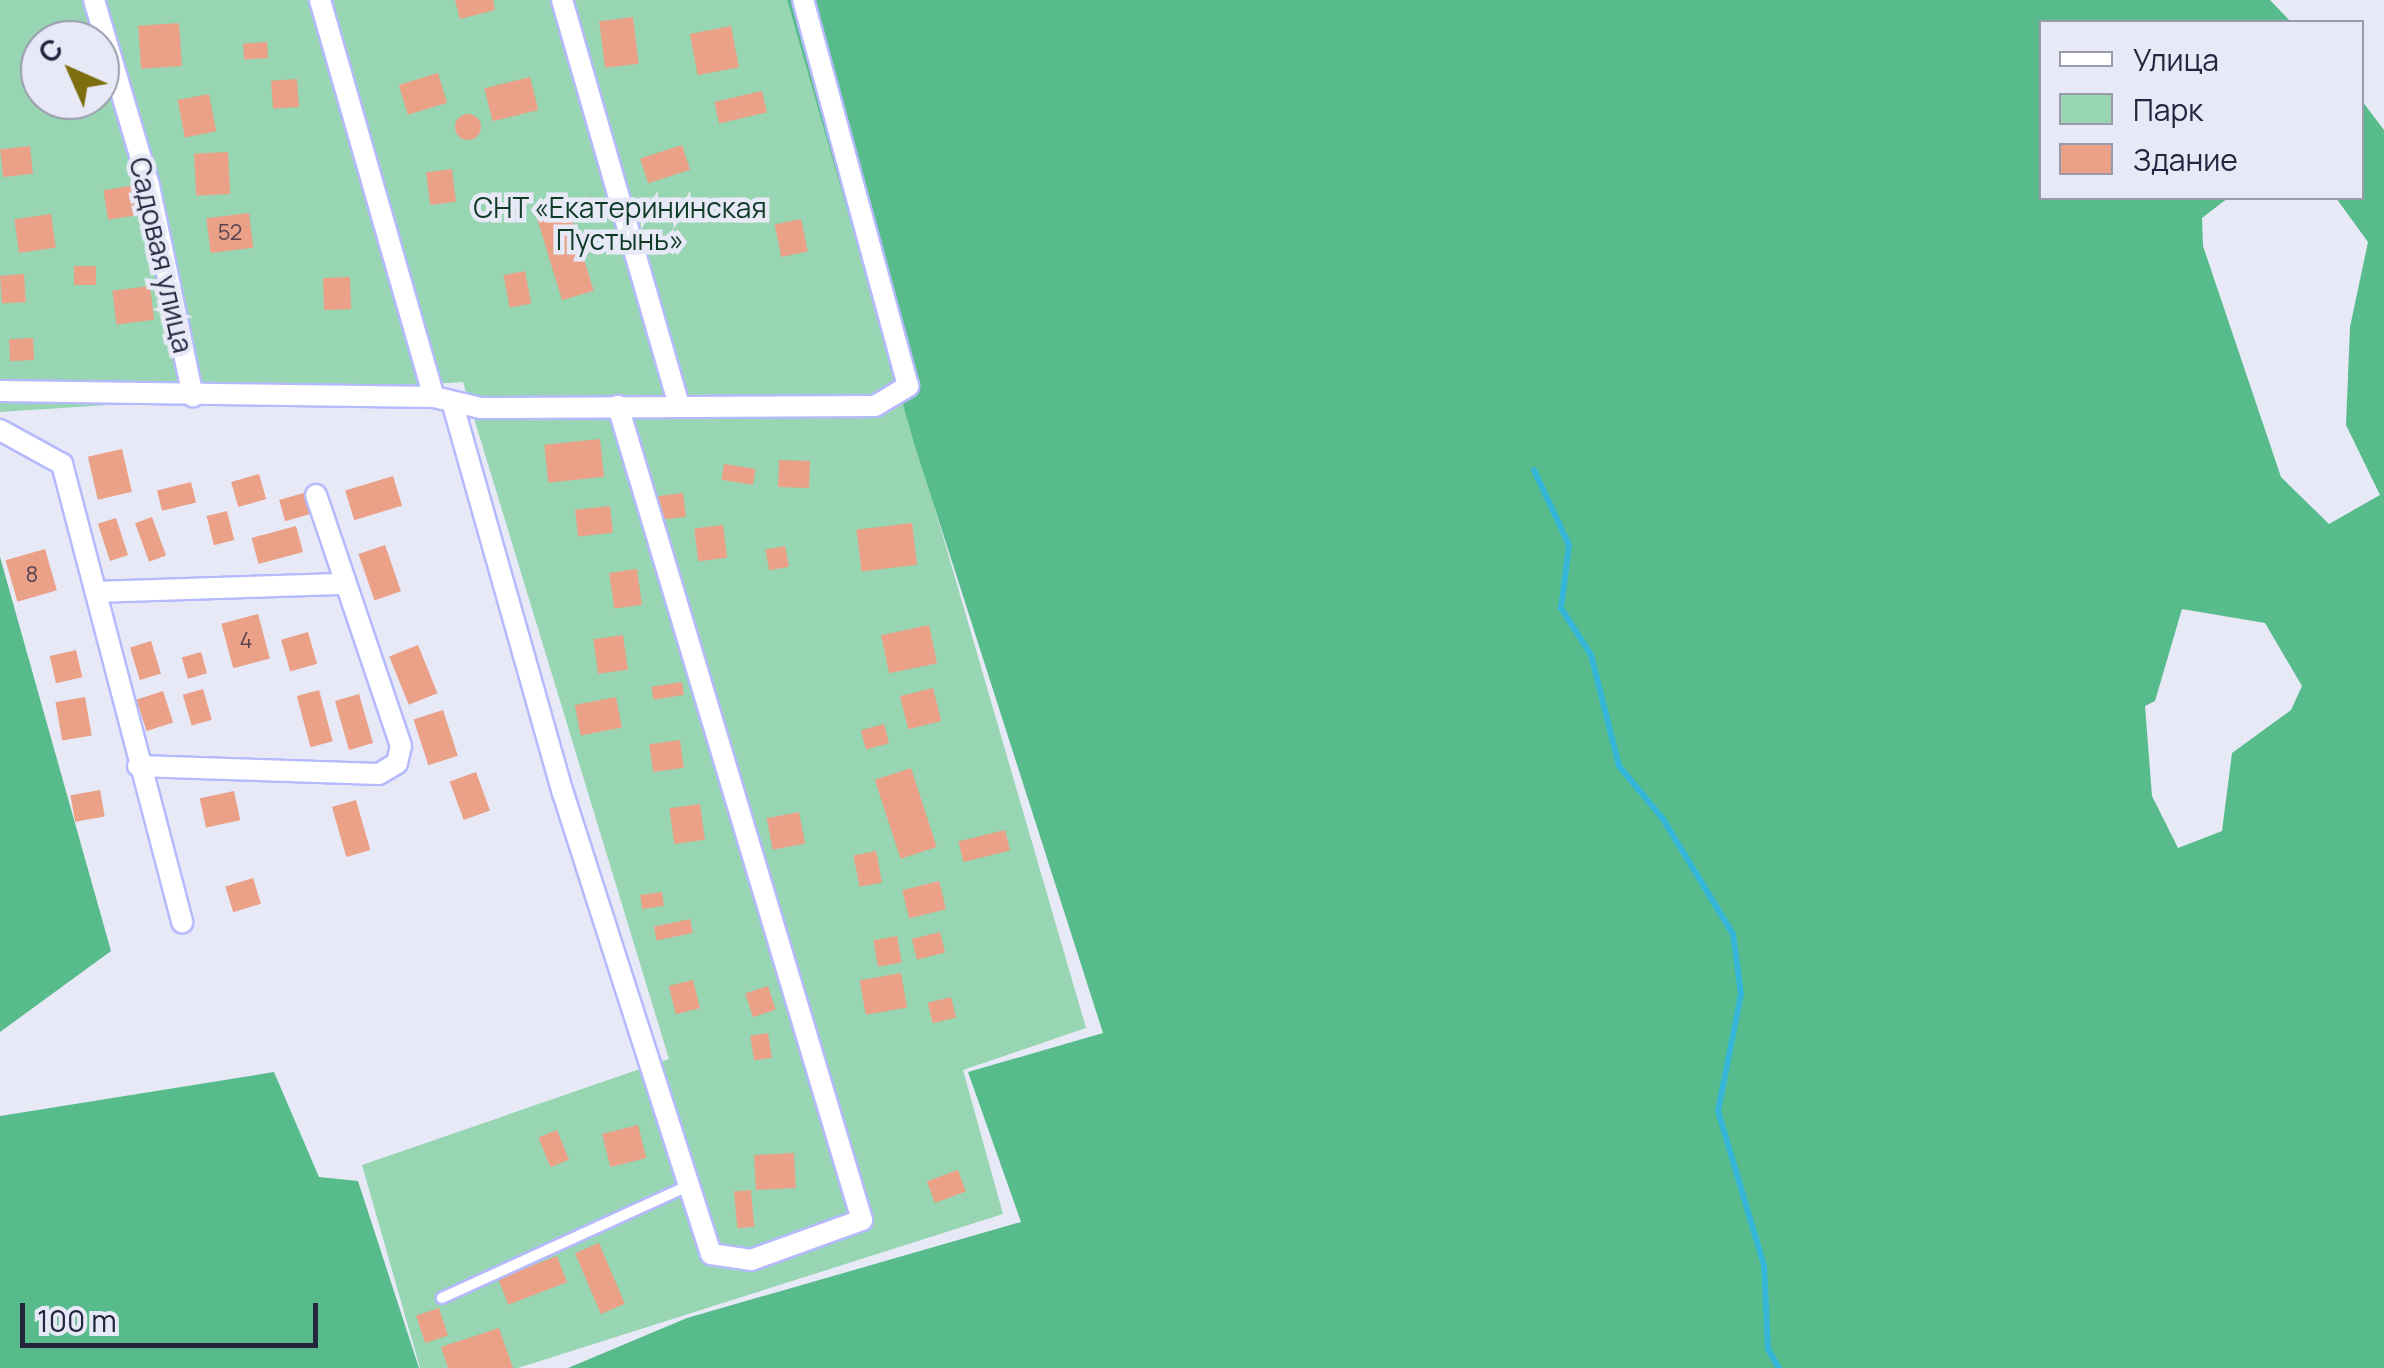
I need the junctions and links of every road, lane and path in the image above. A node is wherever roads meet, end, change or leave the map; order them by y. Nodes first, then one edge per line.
1 (94, 0) edge
2 (320, 0) edge
3 (562, 0) edge
4 (803, 0) edge
5 (0, 391) edge
6 (193, 396) junction
7 (443, 401) junction
8 (678, 402) junction
9 (618, 406) junction
10 (0, 430) edge
11 (316, 495) dead end
12 (344, 584) junction
13 (97, 592) junction
14 (138, 766) junction
15 (182, 923) dead end
16 (693, 1183) junction
17 (442, 1298) dead end

1 - 6 street, Садовая улица
2 - 7 street
3 - 8 street
4 - 8 street
5 - 6 street
6 - 7 street
7 - 9 street
7 - 16 street
8 - 9 street
9 - 16 street
10 - 13 street
11 - 12 street
12 - 13 street
12 - 14 street
13 - 14 street
14 - 15 street
16 - 17 lane

